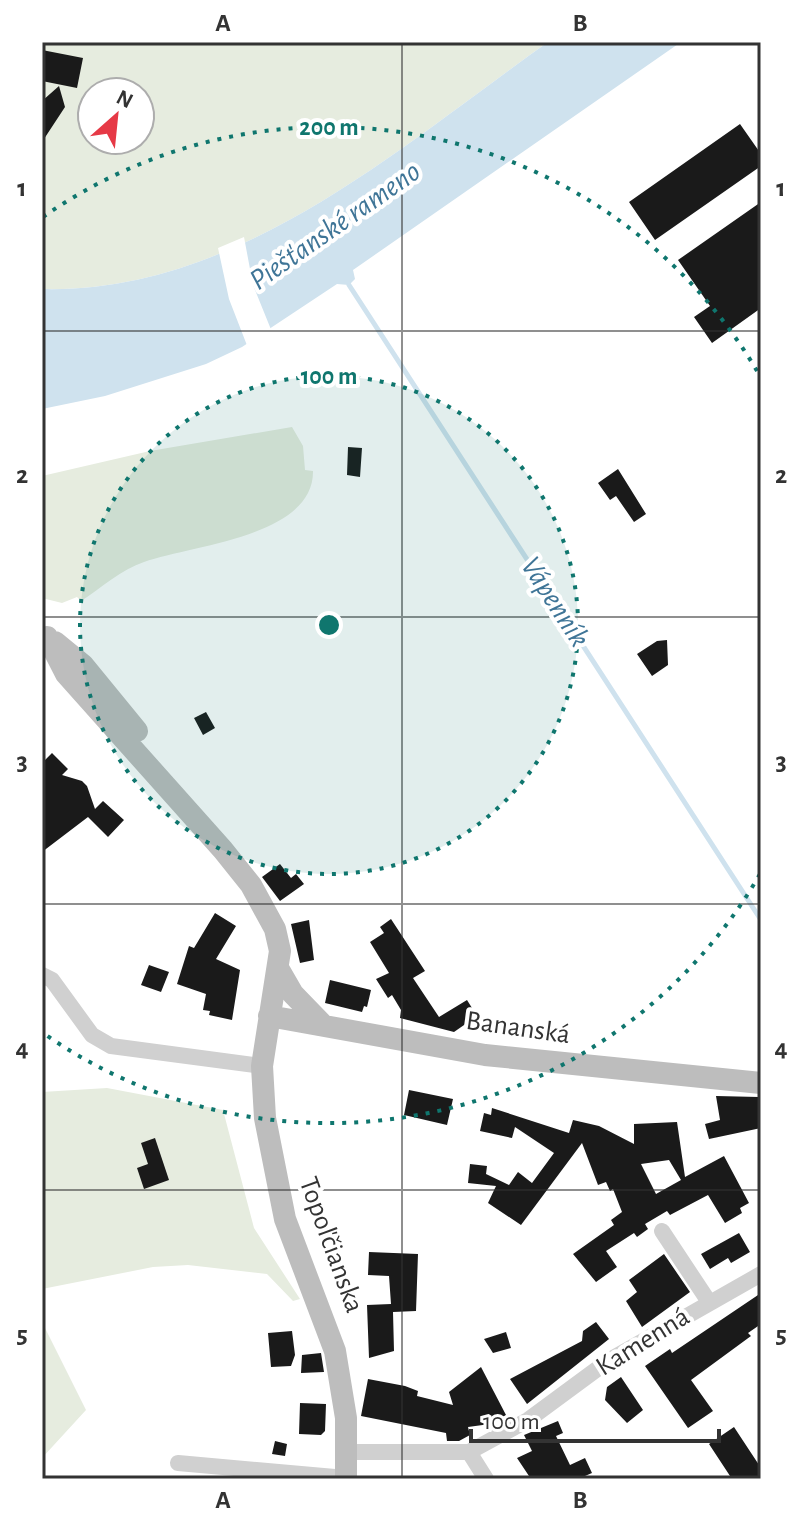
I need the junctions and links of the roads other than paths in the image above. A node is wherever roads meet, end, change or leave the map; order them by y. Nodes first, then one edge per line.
1 (45, 634) edge
2 (278, 968) junction
3 (42, 975) edge
4 (269, 1016) junction
5 (323, 1025) junction
6 (262, 1066) junction
7 (761, 1083) edge
8 (662, 1231) dead end
9 (761, 1274) edge
10 (709, 1302) junction
11 (348, 1452) junction
12 (469, 1452) junction
13 (178, 1463) dead end
14 (346, 1478) edge
15 (486, 1479) edge

1 - 2 main road, Topoľčianska
2 - 4 main road, Topoľčianska
2 - 5 main road
3 - 6 street
4 - 5 main road, Bananská
4 - 6 main road, Topoľčianska
5 - 7 main road, Bananská
6 - 11 main road, Topoľčianska
8 - 10 street
9 - 10 street, Kamenná
10 - 12 street, Kamenná
11 - 12 street, Kamenná
11 - 14 main road, Topoľčianska
12 - 15 street
13 - 14 street

